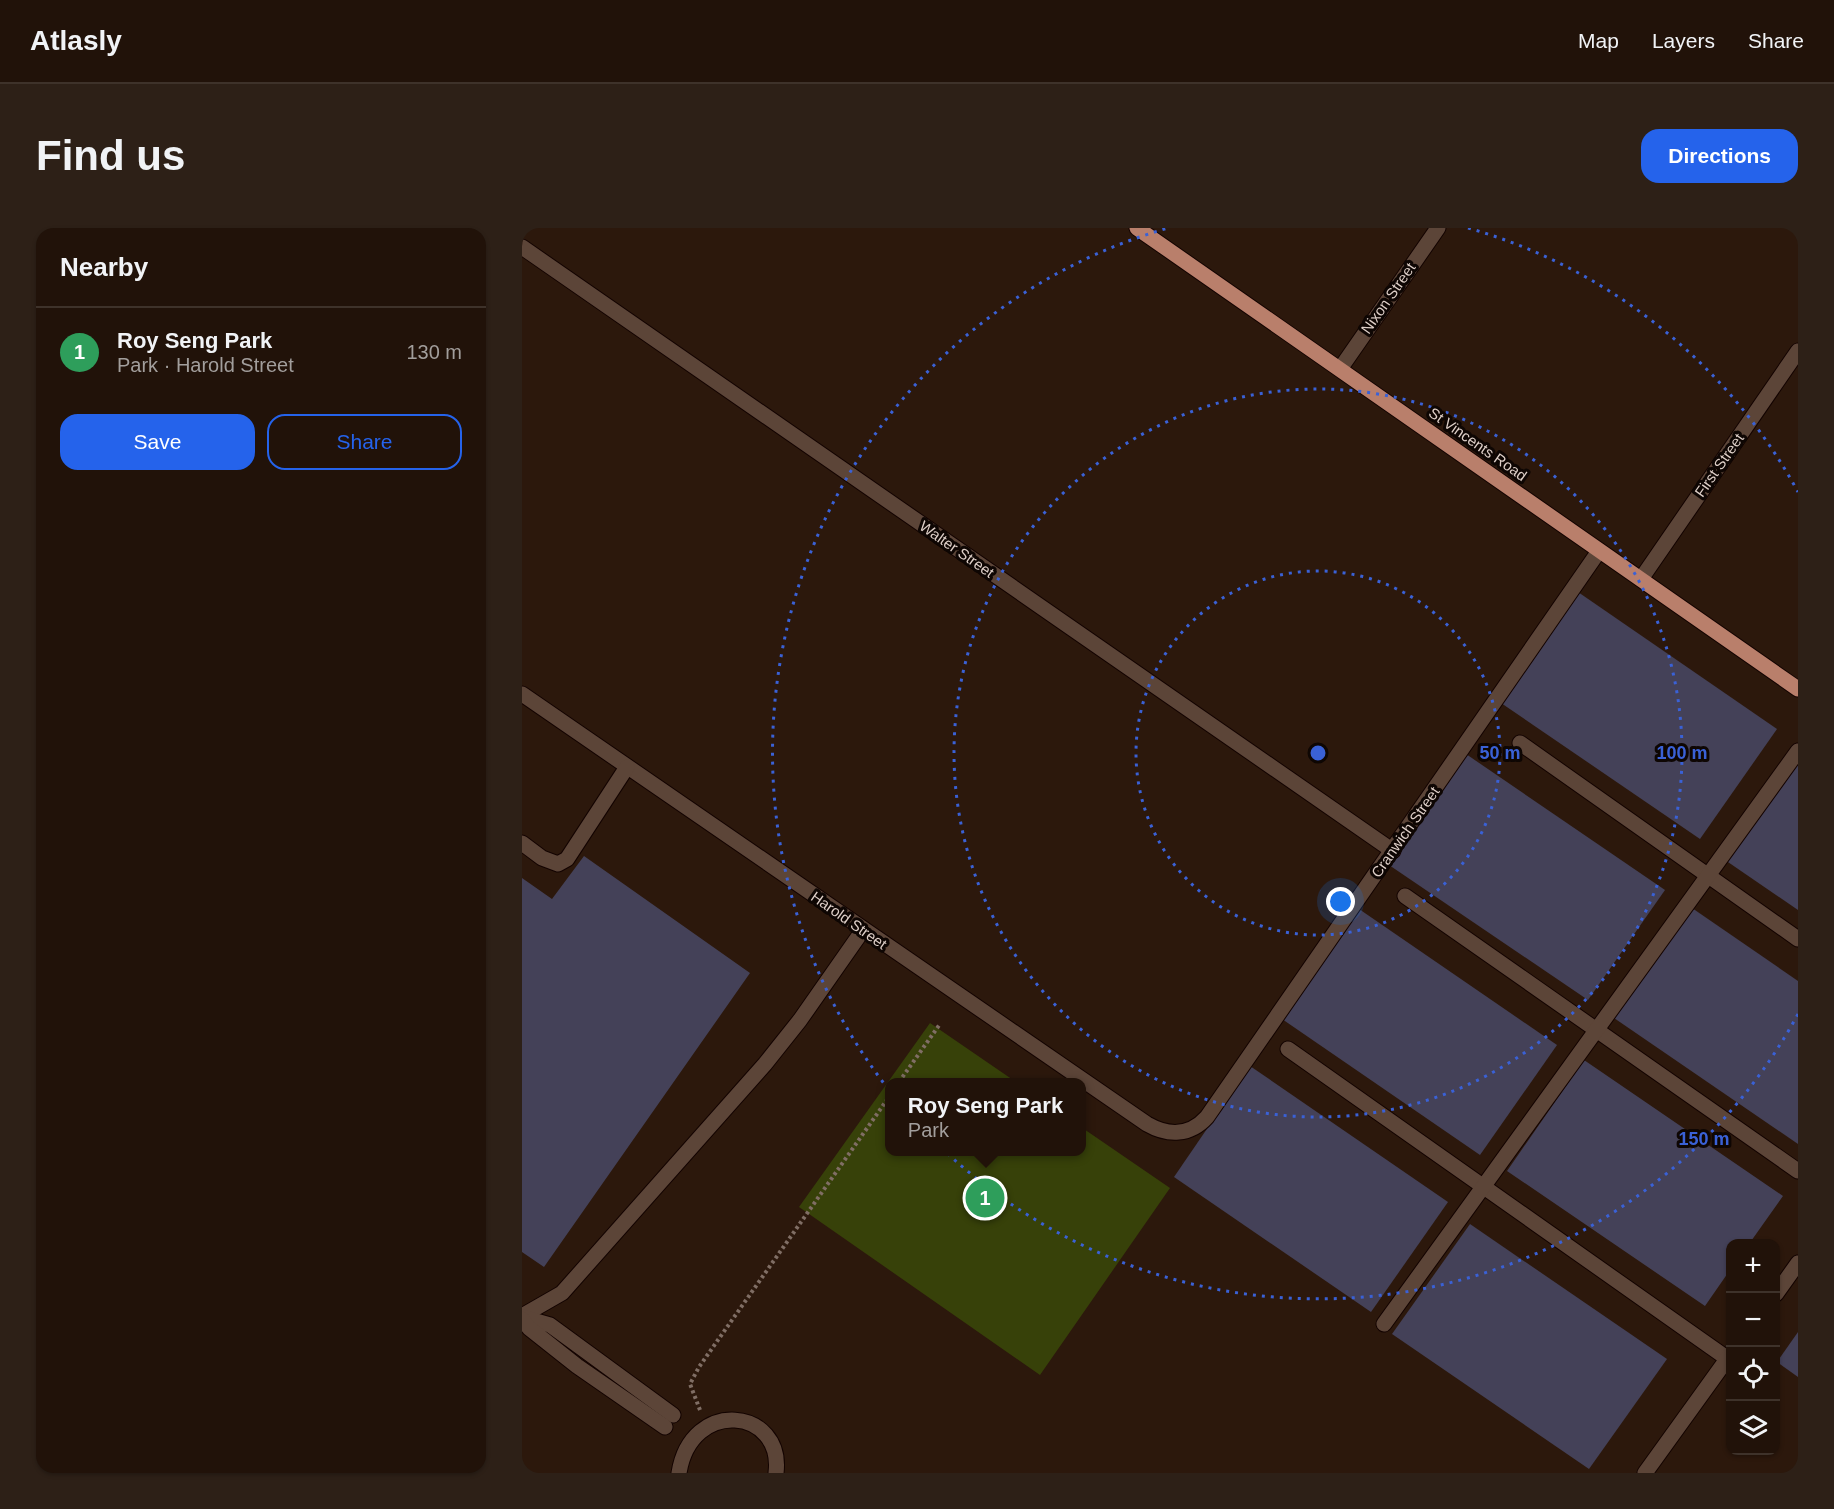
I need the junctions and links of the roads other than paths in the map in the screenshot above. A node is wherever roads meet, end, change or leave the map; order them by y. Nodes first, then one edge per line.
1 (1137, 228) edge
2 (1438, 228) edge
3 (522, 247) edge
4 (1798, 351) edge
5 (1340, 369) junction
6 (1599, 550) junction
7 (1641, 579) junction
8 (1798, 689) edge
9 (522, 694) edge
10 (1520, 743) dead end
11 (1798, 751) edge
12 (627, 767) junction
13 (522, 843) edge
14 (1393, 851) junction
15 (1708, 876) junction
16 (1405, 896) dead end
17 (862, 930) junction
18 (1798, 939) edge
19 (1596, 1030) junction
20 (1288, 1049) dead end
21 (1079, 1078) edge
22 (1086, 1082) edge
23 (1181, 1133) joint
24 (1798, 1171) edge
25 (1484, 1186) junction
26 (1798, 1263) edge
27 (1777, 1293) edge
28 (522, 1317) edge
29 (1384, 1324) dead end
30 (1726, 1355) edge
31 (1726, 1361) edge
32 (669, 1421) dead end
33 (679, 1473) edge
34 (776, 1473) edge
35 (1645, 1473) edge

1 - 5 main road, St Vincents Road
2 - 5 street, Nixon Street
3 - 14 street, Walter Street
4 - 7 street, First Street
5 - 6 main road, St Vincents Road
6 - 7 main road, St Vincents Road
6 - 14 street, Cranwich Street
7 - 8 main road, St Vincents Road
9 - 12 street, Harold Street
10 - 15 street
11 - 15 street
12 - 13 street
12 - 17 street, Harold Street
14 - 23 street, Cranwich Street
15 - 18 street
15 - 19 street
16 - 19 street
17 - 21 street, Harold Street
17 - 28 street
19 - 24 street
19 - 25 street
20 - 25 street
22 - 23 street, Harold Street
25 - 29 street
25 - 30 street
26 - 27 street
28 - 32 street
31 - 35 street
33 - 34 street

